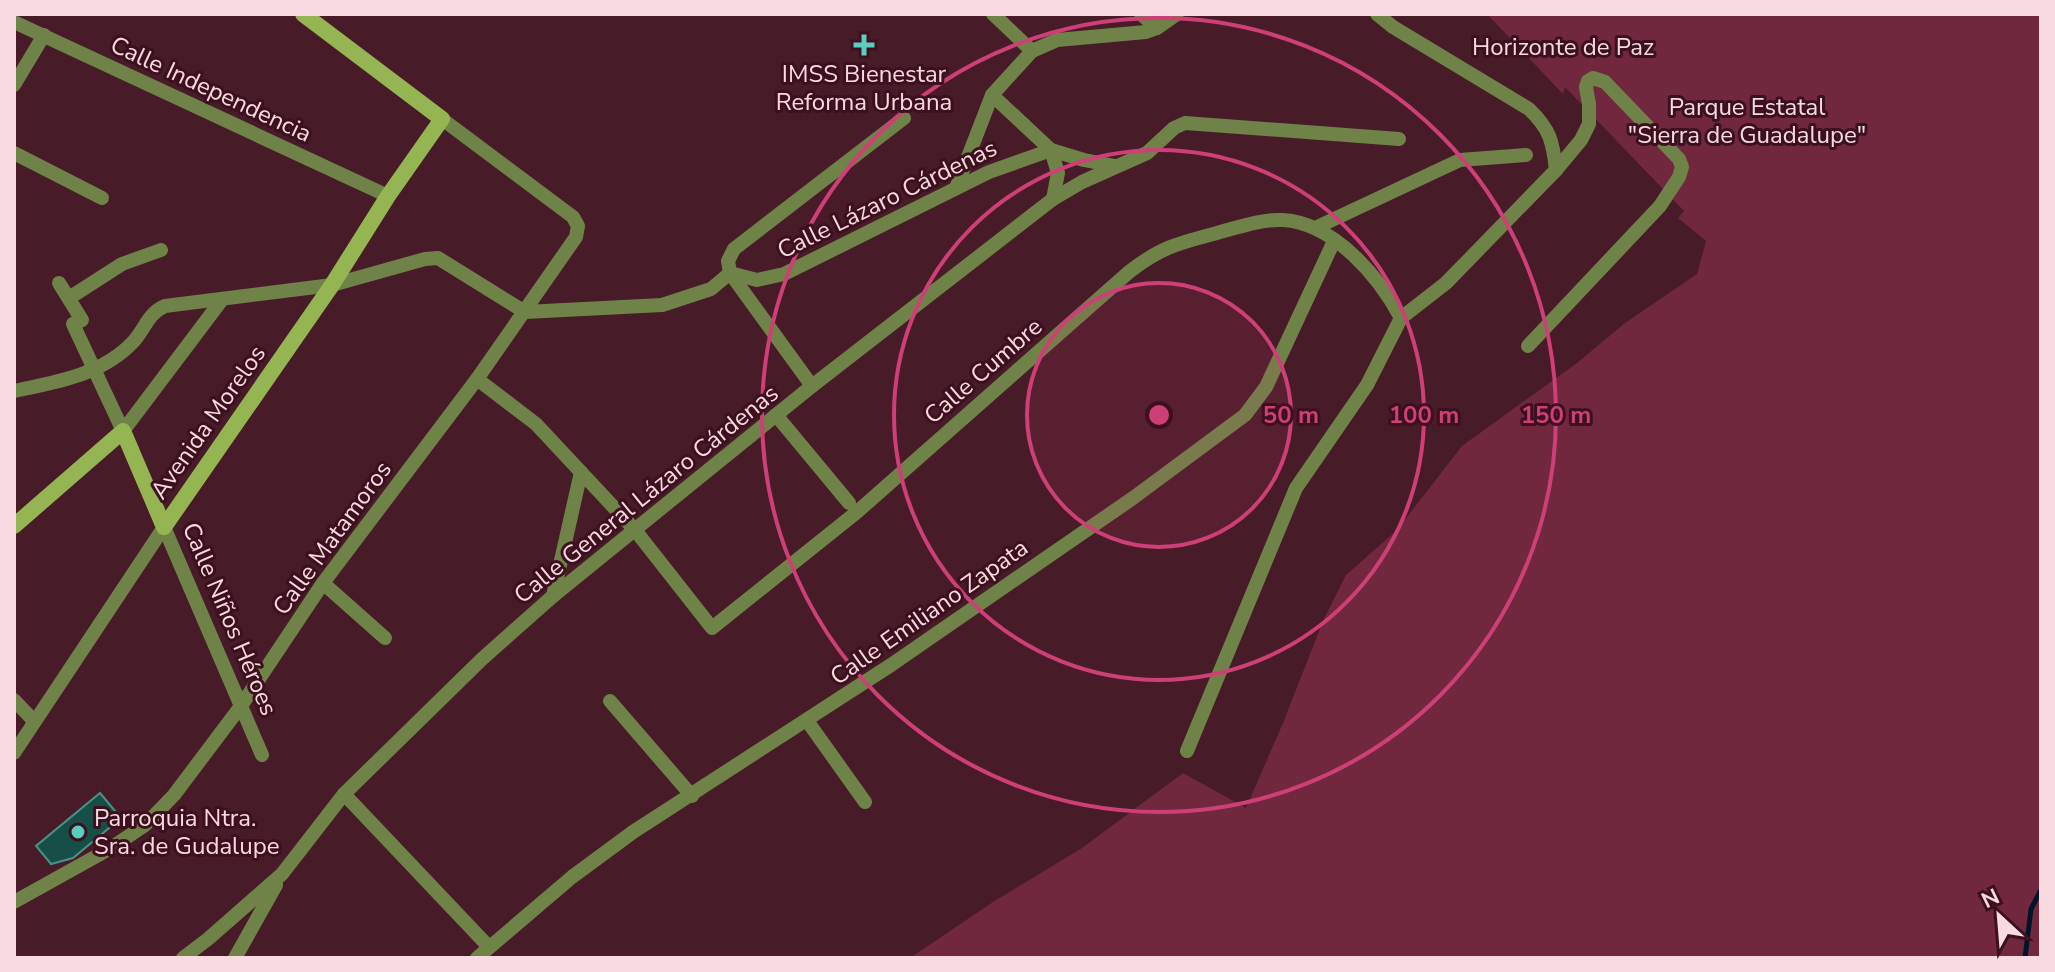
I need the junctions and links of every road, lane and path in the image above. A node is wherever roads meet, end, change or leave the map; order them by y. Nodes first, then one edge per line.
1 (304, 14) edge
2 (993, 14) edge
3 (1141, 14) edge
4 (1177, 14) edge
5 (1377, 14) edge
6 (14, 22) edge
7 (1157, 28) junction
8 (44, 35) junction
9 (1032, 51) junction
10 (14, 85) edge
11 (992, 95) junction
12 (904, 118) dead end
13 (442, 119) junction
14 (1399, 139) dead end
15 (1051, 150) junction
16 (14, 153) edge
17 (1526, 155) dead end
18 (1115, 166) junction
19 (1556, 170) junction
20 (956, 188) junction
21 (388, 196) junction
22 (102, 198) dead end
23 (1053, 199) junction
24 (1315, 228) junction
25 (1334, 241) junction
26 (161, 250) dead end
27 (730, 273) junction
28 (59, 283) dead end
29 (332, 285) junction
30 (69, 298) junction
31 (221, 301) junction
32 (525, 312) junction
33 (1401, 318) junction
34 (1528, 346) dead end
35 (96, 370) junction
36 (477, 379) junction
37 (812, 386) junction
38 (14, 391) edge
39 (776, 415) junction
40 (123, 431) junction
41 (581, 472) junction
42 (849, 503) dead end
43 (14, 526) edge
44 (164, 527) junction
45 (635, 530) junction
46 (323, 583) junction
47 (553, 596) junction
48 (385, 638) dead end
49 (14, 700) edge
50 (610, 701) dead end
51 (241, 706) junction
52 (34, 721) junction
53 (808, 722) junction
54 (1187, 751) dead end
55 (14, 753) edge
56 (262, 755) dead end
57 (344, 794) junction
58 (692, 796) junction
59 (865, 802) dead end
60 (282, 874) junction
61 (14, 902) edge
62 (489, 947) junction
63 (183, 958) edge
64 (235, 958) edge
65 (477, 958) edge

1 - 13 street
2 - 9 street
3 - 7 street
4 - 7 street
5 - 19 street
6 - 8 street, Calle Independencia
7 - 9 street
8 - 10 street
8 - 21 street, Calle Independencia
9 - 11 street
11 - 15 street
11 - 20 street
12 - 27 street
13 - 21 street, Avenida Morelos
13 - 32 street, Calle Matamoros
14 - 18 street, Calle General Lázaro Cárdenas
15 - 18 street
15 - 20 street, Calle Lázaro Cárdenas
15 - 23 street
16 - 22 street
17 - 24 street
18 - 23 street, Calle General Lázaro Cárdenas
19 - 33 street
19 - 34 street
20 - 27 street, Calle Lázaro Cárdenas
21 - 29 street, Avenida Morelos
23 - 37 street, Calle General Lázaro Cárdenas
24 - 25 street, Calle Cumbre
24 - 45 street, Calle Cumbre
25 - 33 street, Calle Cumbre
25 - 53 street, Calle Emiliano Zapata
26 - 30 street
27 - 32 street
27 - 37 street
28 - 30 street
29 - 31 street
29 - 32 street
29 - 44 street, Avenida Morelos
30 - 35 street, Calle Niños Héroes
31 - 35 street
31 - 40 street
32 - 36 street, Calle Matamoros
33 - 54 street
35 - 38 street
35 - 40 street, Calle Niños Héroes
36 - 41 street
36 - 46 street, Calle Matamoros
37 - 39 street, Calle General Lázaro Cárdenas
39 - 42 street
39 - 45 street, Calle General Lázaro Cárdenas
40 - 43 street
40 - 44 street, Calle Niños Héroes
41 - 45 street
41 - 47 street
44 - 51 street, Calle Niños Héroes
44 - 52 street, Avenida Morelos
45 - 47 street, Calle General Lázaro Cárdenas
46 - 48 street
46 - 51 street, Calle Matamoros
47 - 57 street, Calle General Lázaro Cárdenas
49 - 52 street
50 - 58 street
51 - 56 street, Calle Niños Héroes
51 - 61 street, Calle Matamoros
52 - 55 street, Avenida Morelos
53 - 58 street, Calle Emiliano Zapata
53 - 59 street
57 - 60 street, Calle General Lázaro Cárdenas
57 - 62 street
58 - 62 street, Calle Emiliano Zapata
60 - 63 street, Calle General Lázaro Cárdenas
60 - 64 street
62 - 65 street, Calle Emiliano Zapata

